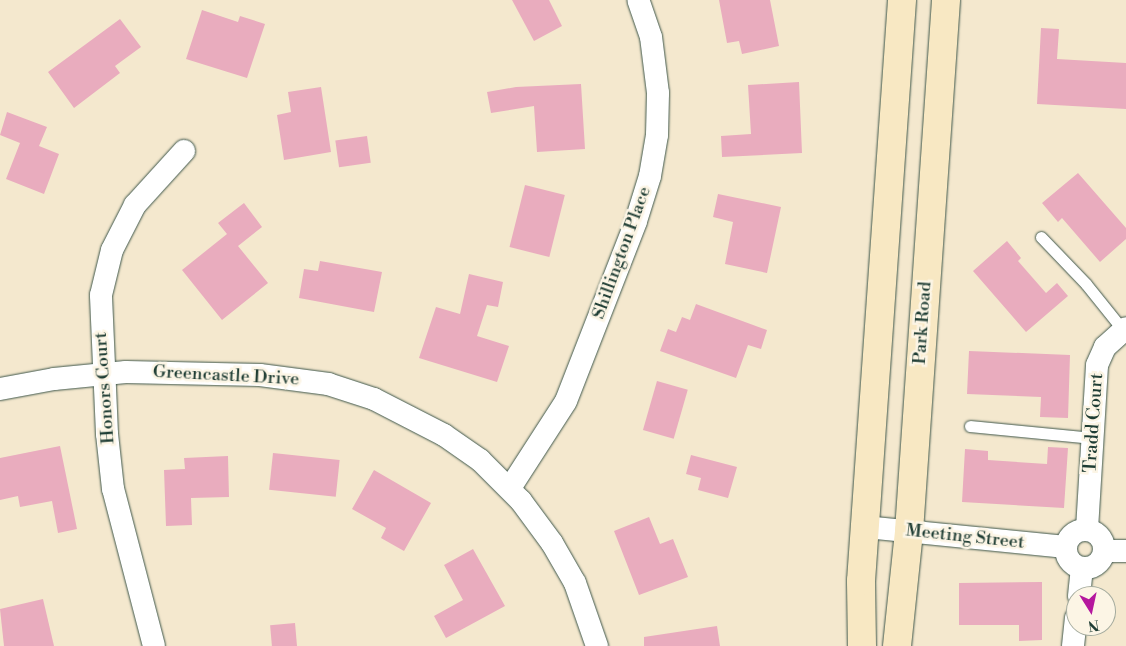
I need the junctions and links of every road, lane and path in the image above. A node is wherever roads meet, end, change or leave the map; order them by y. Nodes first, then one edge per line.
1 (638, 0) edge
2 (902, 0) edge
3 (946, 0) edge
4 (184, 150) dead end
5 (1041, 237) dead end
6 (1125, 329) edge
7 (103, 374) junction
8 (0, 389) edge
9 (970, 426) dead end
10 (1092, 438) junction
11 (510, 488) junction
12 (865, 527) junction
13 (1087, 529) junction
14 (909, 531) junction
15 (1066, 547) junction
16 (1115, 551) edge
17 (1082, 568) junction
18 (1080, 586) edge
19 (154, 646) edge
20 (597, 646) edge
21 (862, 646) edge
22 (896, 646) edge

1 - 11 street, Shillington Place
2 - 12 main road
3 - 14 main road, Park Road
4 - 7 street, Honors Court
5 - 6 lane
6 - 10 street, Tradd Court
7 - 8 street, Greencastle Drive
7 - 11 street, Greencastle Drive
7 - 19 street, Honors Court
9 - 10 lane
10 - 13 street, Tradd Court
11 - 20 street, Greencastle Drive
12 - 14 street, Meeting Street
12 - 21 main road
13 - 15 street
13 - 16 street
14 - 15 street, Meeting Street
14 - 22 main road, Park Road
15 - 17 street
16 - 17 street
17 - 18 street

